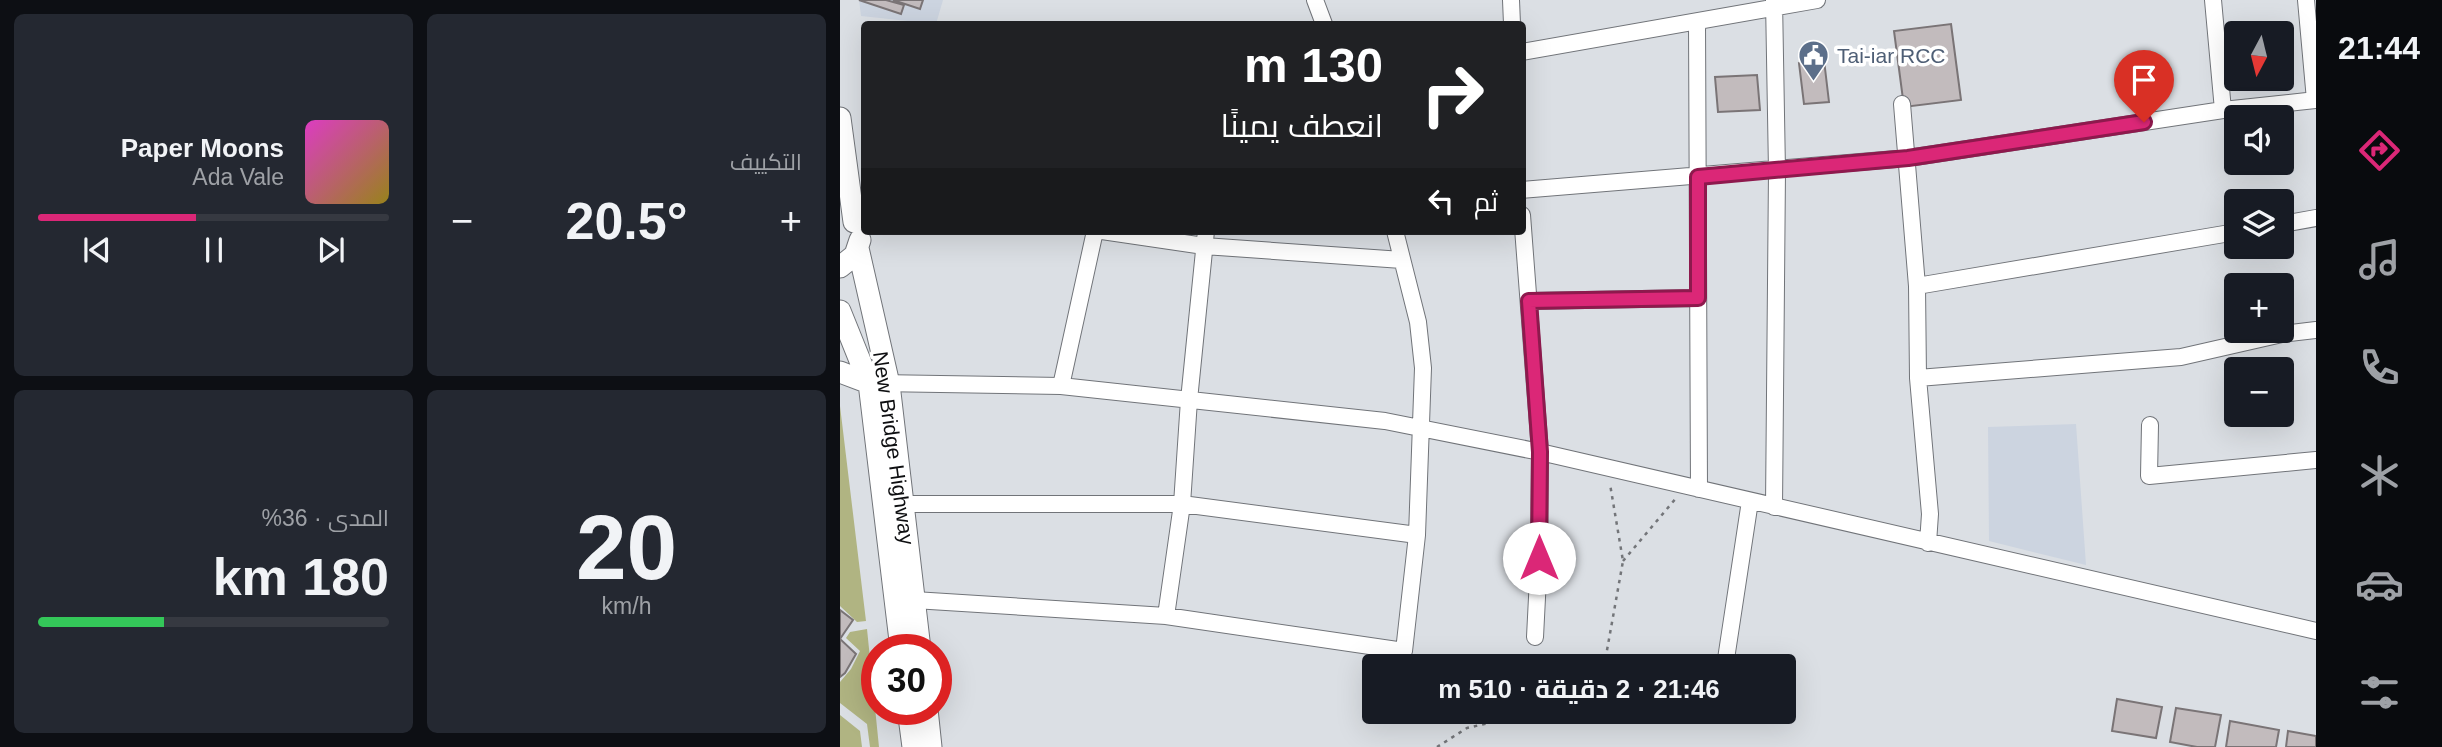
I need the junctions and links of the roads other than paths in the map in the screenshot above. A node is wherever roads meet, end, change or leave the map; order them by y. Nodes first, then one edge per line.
1 (1315, 0) edge
2 (1511, 0) edge
3 (1817, 0) edge
4 (2213, 0) edge
5 (2306, 0) edge
6 (1774, 4) edge
7 (1323, 21) edge
8 (1512, 21) edge
9 (1697, 22) junction
10 (2312, 31) edge
11 (1526, 51) edge
12 (2316, 100) edge
13 (1902, 104) dead end
14 (2223, 110) junction
15 (840, 118) edge
16 (1908, 158) junction
17 (1777, 171) junction
18 (1698, 177) junction
19 (1526, 190) edge
20 (847, 216) edge
21 (2316, 218) edge
22 (2294, 222) edge
23 (2224, 234) edge
24 (1094, 235) edge
25 (1161, 235) edge
26 (1396, 235) edge
27 (1524, 235) edge
28 (1205, 238) edge
29 (1402, 260) junction
30 (847, 264) edge
31 (1917, 286) junction
32 (1698, 298) junction
33 (1529, 301) junction
34 (840, 312) edge
35 (2316, 330) edge
36 (840, 372) edge
37 (1918, 378) junction
38 (879, 383) junction
39 (1061, 386) junction
40 (1189, 400) junction
41 (2150, 425) dead end
42 (1422, 428) junction
43 (1540, 452) junction
44 (2316, 460) edge
45 (1693, 488) junction
46 (1750, 501) junction
47 (903, 504) junction
48 (1182, 504) junction
49 (1774, 506) junction
50 (1417, 535) junction
51 (1928, 542) junction
52 (914, 600) junction
53 (1166, 616) junction
54 (2316, 631) edge
55 (900, 634) edge
56 (918, 634) edge
57 (1535, 637) dead end
58 (1727, 654) edge
59 (910, 725) edge
60 (929, 725) edge
61 (913, 747) edge
62 (931, 747) edge

1 - 7 street
2 - 8 street
3 - 6 street
4 - 14 street
5 - 10 street
6 - 9 street
6 - 17 street
9 - 11 street
9 - 18 street
10 - 12 street
12 - 14 street
13 - 16 street
14 - 16 street
15 - 20 main road
16 - 17 street
16 - 31 street
17 - 18 street
17 - 49 street
18 - 19 street
18 - 32 street
20 - 30 main road, New Bridge Highway
21 - 22 street
23 - 31 street
24 - 39 street
25 - 28 street
26 - 29 street
27 - 33 street
28 - 29 street
28 - 40 street
29 - 42 street
30 - 38 main road, New Bridge Highway
31 - 37 street
32 - 33 street
32 - 45 street
33 - 43 street
34 - 38 main road, New Bridge Highway
35 - 37 street
36 - 38 main road
37 - 51 street
38 - 39 street
38 - 47 main road, New Bridge Highway
38 - 55 main road, New Bridge Highway
39 - 40 street
40 - 42 street
40 - 48 street
41 - 44 street
42 - 43 street
42 - 50 street
43 - 45 street
43 - 57 street
45 - 46 street
46 - 49 street
46 - 58 street
47 - 48 street
47 - 52 main road, New Bridge Highway
48 - 50 street
48 - 53 street
49 - 51 street
50 - 53 street
51 - 54 street
52 - 53 street
52 - 56 main road, New Bridge Highway
59 - 61 main road
60 - 62 main road

